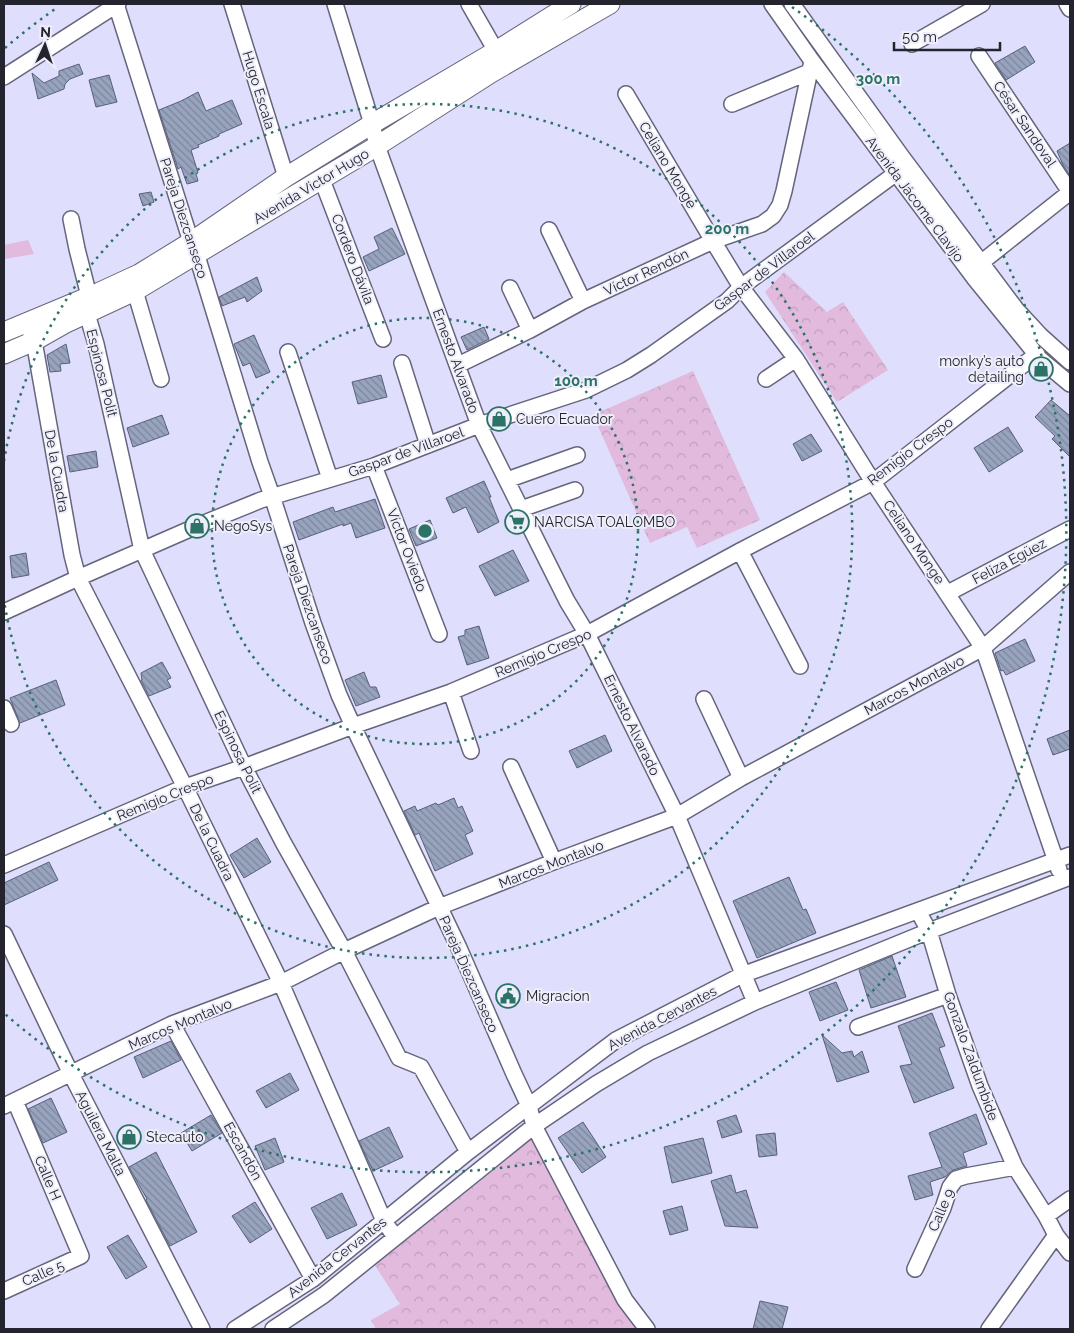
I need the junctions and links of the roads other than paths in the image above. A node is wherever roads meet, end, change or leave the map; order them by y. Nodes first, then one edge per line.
1 (117, 4) edge
2 (232, 4) edge
3 (335, 4) edge
4 (469, 4) edge
5 (571, 4) edge
6 (610, 4) edge
7 (772, 4) edge
8 (792, 4) edge
9 (982, 4) edge
10 (1067, 4) edge
11 (1070, 9) edge
12 (912, 44) dead end
13 (496, 51) junction
14 (979, 56) dead end
15 (810, 66) junction
16 (4, 77) edge
17 (626, 94) dead end
18 (732, 104) dead end
19 (372, 124) junction
20 (377, 146) junction
21 (908, 166) junction
22 (895, 174) junction
23 (286, 177) junction
24 (322, 180) junction
25 (1070, 192) edge
26 (71, 218) dead end
27 (549, 230) dead end
28 (713, 241) junction
29 (194, 249) junction
30 (982, 262) junction
31 (741, 287) junction
32 (510, 288) dead end
33 (135, 291) junction
34 (583, 301) junction
35 (88, 305) junction
36 (27, 323) junction
37 (530, 330) junction
38 (4, 332) edge
39 (383, 339) dead end
40 (34, 341) junction
41 (288, 352) dead end
42 (4, 354) edge
43 (1037, 354) junction
44 (796, 359) junction
45 (1070, 362) edge
46 (402, 363) dead end
47 (458, 365) junction
48 (161, 379) dead end
49 (766, 379) dead end
50 (1070, 384) edge
51 (479, 425) junction
52 (428, 445) junction
53 (577, 455) dead end
54 (374, 466) junction
55 (330, 479) junction
56 (507, 480) junction
57 (873, 482) junction
58 (575, 490) dead end
59 (272, 496) junction
60 (521, 509) junction
61 (1070, 529) edge
62 (142, 550) junction
63 (740, 551) junction
64 (1069, 576) edge
65 (78, 578) junction
66 (948, 593) junction
67 (4, 612) edge
68 (439, 634) dead end
69 (587, 634) junction
70 (983, 648) junction
71 (800, 666) dead end
72 (451, 692) junction
73 (704, 699) dead end
74 (4, 708) edge
75 (11, 724) dead end
76 (353, 726) junction
77 (471, 752) dead end
78 (244, 767) junction
79 (511, 767) dead end
80 (741, 778) junction
81 (185, 787) junction
82 (677, 816) junction
83 (1070, 855) edge
84 (1055, 860) junction
85 (553, 862) junction
86 (4, 865) edge
87 (1068, 881) edge
88 (439, 907) junction
89 (918, 911) junction
90 (929, 931) junction
91 (4, 934) edge
92 (344, 951) junction
93 (742, 975) junction
94 (281, 983) junction
95 (948, 995) junction
96 (754, 1002) junction
97 (172, 1024) junction
98 (858, 1027) dead end
99 (71, 1074) junction
100 (9, 1103) edge
101 (529, 1106) junction
102 (534, 1126) junction
103 (468, 1152) junction
104 (1016, 1167) junction
105 (1070, 1199) edge
106 (1046, 1216) junction
107 (384, 1221) junction
108 (1056, 1235) junction
109 (395, 1237) junction
110 (1070, 1253) edge
111 (82, 1256) joint
112 (915, 1269) dead end
113 (313, 1279) junction
114 (4, 1291) edge
115 (202, 1329) edge
116 (235, 1329) edge
117 (273, 1329) edge
118 (648, 1329) edge
119 (989, 1329) edge

1 - 16 street
1 - 29 street, Pareja Diezcanseco
2 - 23 street, Hugo Escala
3 - 19 street, Ernesto Alvarado
4 - 13 street
5 - 13 main road, Avenida Victor Hugo
6 - 20 main road, Avenida Victor Hugo
7 - 15 street, Avenida Jácome Clavijo
8 - 21 street, Avenida Jácome Clavijo
9 - 12 street
10 - 11 street
13 - 19 main road, Avenida Victor Hugo
14 - 25 street, César Sandoval
15 - 18 street
15 - 22 street, Avenida Jácome Clavijo
15 - 28 street, Víctor Rendón
17 - 28 street, Celiano Monge
19 - 20 street, Ernesto Alvarado
19 - 23 main road, Avenida Victor Hugo
20 - 24 main road, Avenida Victor Hugo
20 - 47 street, Ernesto Alvarado
21 - 22 street, Gaspar de Villaroel
21 - 30 street, Avenida Jácome Clavijo
22 - 31 street, Gaspar de Villaroel
22 - 43 street, Avenida Jácome Clavijo
23 - 29 main road, Avenida Victor Hugo
24 - 29 main road, Avenida Victor Hugo
24 - 39 street, Cordero Dávila
25 - 30 street
26 - 35 street, Espinosa Polit
27 - 34 street
28 - 31 street, Celiano Monge
28 - 34 street, Víctor Rendón
29 - 33 main road, Avenida Victor Hugo
29 - 35 main road, Avenida Victor Hugo
29 - 59 street, Pareja Diezcanseco
30 - 45 street, Avenida Jácome Clavijo
31 - 44 street, Celiano Monge
31 - 51 street, Gaspar de Villaroel
32 - 37 street
33 - 35 main road, Avenida Victor Hugo
33 - 48 street
34 - 37 street, Víctor Rendón
35 - 36 main road, Avenida Victor Hugo
35 - 40 main road, Avenida Victor Hugo
35 - 62 street, Espinosa Polit
36 - 38 main road, Avenida Victor Hugo
36 - 40 street, De la Cuadra
37 - 47 street, Víctor Rendón
40 - 42 main road, Avenida Victor Hugo
40 - 65 street, De la Cuadra
41 - 55 street
43 - 50 street, Avenida Jácome Clavijo
43 - 57 street, Remigio Crespo
44 - 49 street
44 - 57 street, Celiano Monge
46 - 52 street
47 - 51 street, Ernesto Alvarado
51 - 52 street, Gaspar de Villaroel
51 - 56 street, Ernesto Alvarado
52 - 54 street, Gaspar de Villaroel
53 - 56 street
54 - 55 street, Gaspar de Villaroel
54 - 68 street, Víctor Oviedo
55 - 59 street, Gaspar de Villaroel
56 - 60 street, Ernesto Alvarado
57 - 63 street, Remigio Crespo
57 - 66 street, Celiano Monge
58 - 60 street
59 - 62 street, Gaspar de Villaroel
59 - 76 street, Pareja Diezcanseco
60 - 69 street, Ernesto Alvarado
61 - 66 street, Feliza Egüez
62 - 65 street, Gaspar de Villaroel
62 - 78 street, Espinosa Polit
63 - 69 street, Remigio Crespo
63 - 71 street
64 - 70 street, Marcos Montalvo
65 - 67 street, Gaspar de Villaroel
65 - 81 street, De la Cuadra
66 - 70 street, Celiano Monge
69 - 72 street, Remigio Crespo
69 - 82 street, Ernesto Alvarado
70 - 80 street, Marcos Montalvo
70 - 84 street, Celiano Monge
72 - 76 street, Remigio Crespo
72 - 77 street
73 - 80 street
74 - 75 street
76 - 78 street, Remigio Crespo
76 - 88 street, Pareja Diezcanseco
78 - 81 street, Remigio Crespo
78 - 92 street, Espinosa Polit
79 - 85 street
80 - 82 street, Marcos Montalvo
81 - 86 street, Remigio Crespo
81 - 94 street, De la Cuadra
82 - 85 street, Marcos Montalvo
82 - 93 street, Ernesto Alvarado
83 - 84 street, Avenida Cervantes
84 - 87 street, Celiano Monge
84 - 89 street, Avenida Cervantes
85 - 88 street, Marcos Montalvo
87 - 90 street, Avenida Cervantes
88 - 92 street, Marcos Montalvo
88 - 101 street, Pareja Diezcanseco
89 - 90 street, Gonzalo Zaldumbide
89 - 93 street, Avenida Cervantes
90 - 95 street, Gonzalo Zaldumbide
90 - 96 street, Avenida Cervantes
91 - 99 street, Aguilera Malta
92 - 94 street, Marcos Montalvo
92 - 103 street, Espinosa Polit
93 - 96 street, Ernesto Alvarado
93 - 101 street, Avenida Cervantes
94 - 97 street, Marcos Montalvo
94 - 107 street, De la Cuadra
95 - 98 street
95 - 104 street, Gonzalo Zaldumbide
96 - 102 street, Avenida Cervantes
97 - 99 street, Marcos Montalvo
97 - 113 street, Escandón
99 - 100 street, Marcos Montalvo
99 - 115 street, Aguilera Malta
100 - 111 street, Calle H
101 - 102 street, Pareja Diezcanseco
101 - 103 street, Avenida Cervantes
102 - 109 street, Avenida Cervantes
102 - 118 street, Pareja Diezcanseco
103 - 107 street, Avenida Cervantes
104 - 106 street, Gonzalo Zaldumbide
104 - 112 street, Calle 9
105 - 106 street
106 - 108 street, Gonzalo Zaldumbide
107 - 109 street, De la Cuadra
107 - 113 street, Avenida Cervantes
108 - 110 street, Gonzalo Zaldumbide
108 - 119 street
109 - 117 street, Avenida Cervantes
111 - 114 street, Calle 5
113 - 116 street, Avenida Cervantes

